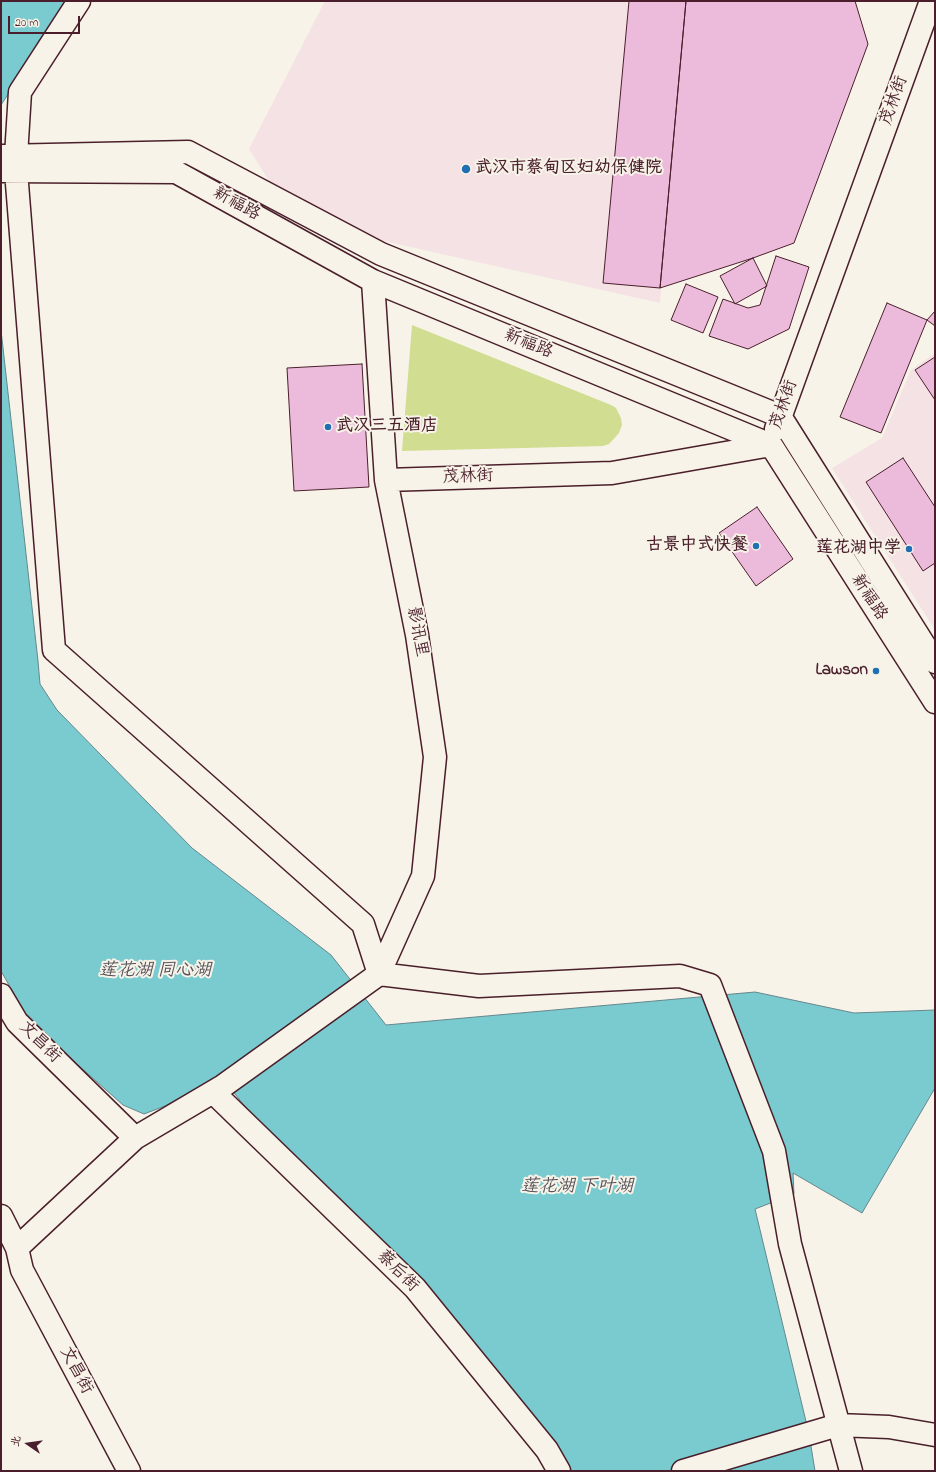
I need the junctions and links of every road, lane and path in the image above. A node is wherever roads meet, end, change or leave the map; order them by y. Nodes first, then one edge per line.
1 (79, 1) edge
2 (931, 1) edge
3 (8, 164) edge
4 (373, 281) junction
5 (780, 416) junction
6 (771, 445) junction
7 (386, 480) junction
8 (935, 662) edge
9 (935, 702) edge
10 (379, 974) junction
11 (1, 995) edge
12 (218, 1089) junction
13 (135, 1138) junction
14 (1, 1216) edge
15 (17, 1248) junction
16 (838, 1425) junction
17 (935, 1435) edge
18 (129, 1471) edge
19 (559, 1471) edge
20 (682, 1471) edge
21 (851, 1471) edge

1 - 3 street
2 - 5 street, 茂林街
3 - 4 street, 新福路
3 - 5 street, 新福路
3 - 10 street
4 - 6 street, 新福路
4 - 7 street, 影讯里
5 - 6 street, 茂林街
5 - 8 street, 新福路
6 - 7 street, 茂林街
6 - 9 street, 新福路
7 - 10 street, 影讯里
10 - 12 street
10 - 16 street
11 - 13 street, 文昌街
12 - 13 street
12 - 19 street, 蔡后街
13 - 15 street
14 - 15 street, 文昌街
15 - 18 street, 文昌街
16 - 17 street
16 - 20 street
16 - 21 street

